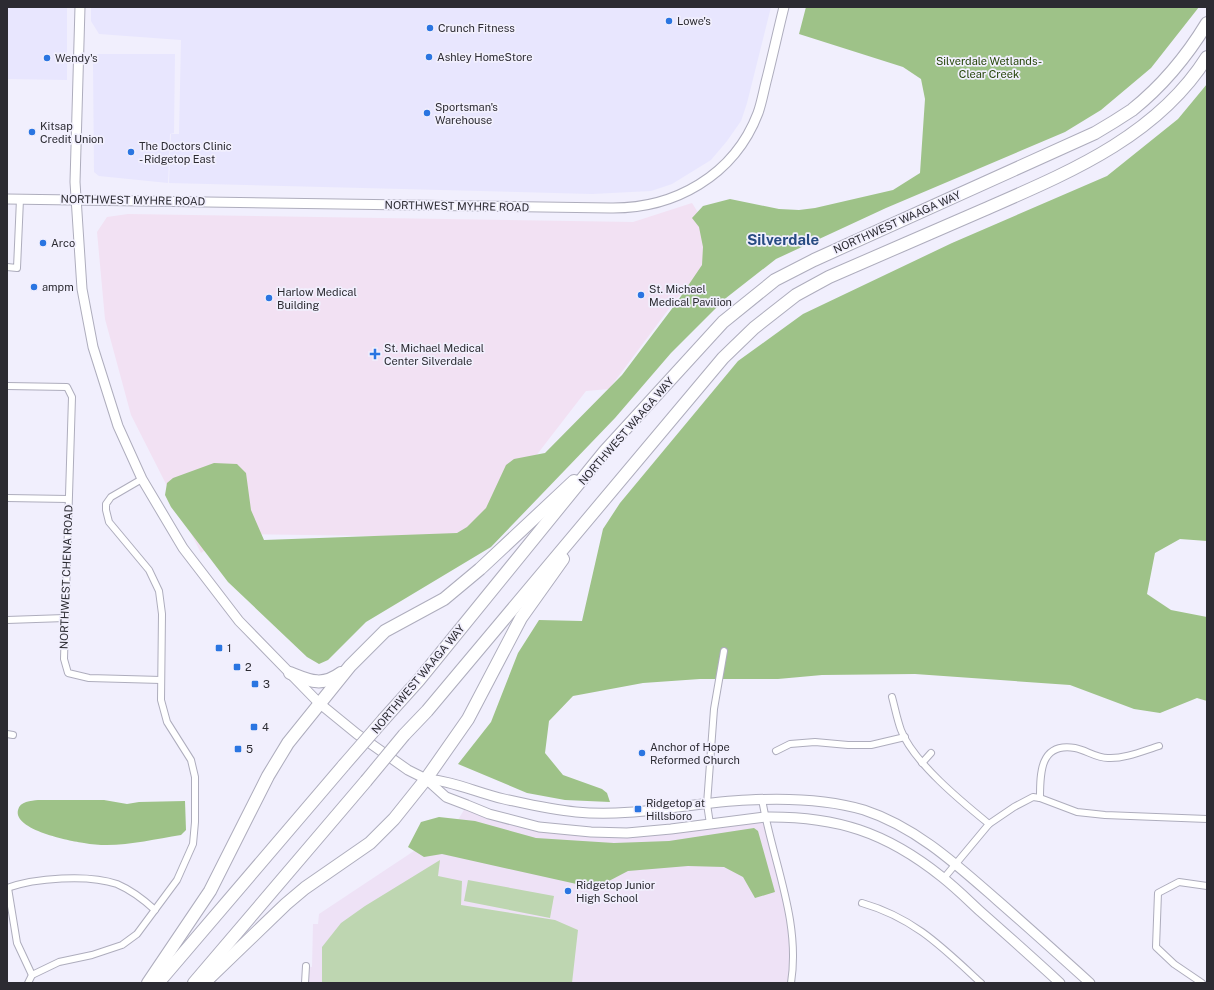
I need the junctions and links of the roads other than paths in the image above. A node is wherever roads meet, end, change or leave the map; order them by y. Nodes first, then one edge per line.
1 (80, 7) edge
2 (784, 7) edge
3 (1207, 23) edge
4 (1207, 57) edge
5 (7, 199) edge
6 (20, 200) junction
7 (76, 200) junction
8 (7, 267) edge
9 (7, 386) edge
10 (606, 451) junction
11 (142, 479) junction
12 (617, 483) junction
13 (7, 498) edge
14 (68, 499) junction
15 (65, 618) junction
16 (7, 620) edge
17 (724, 651) dead end
18 (350, 666) junction
19 (290, 673) junction
20 (161, 680) junction
21 (892, 697) dead end
22 (319, 704) junction
23 (905, 737) junction
24 (1159, 746) dead end
25 (776, 751) dead end
26 (931, 753) dead end
27 (922, 763) junction
28 (426, 779) junction
29 (1040, 798) junction
30 (762, 799) junction
31 (707, 804) junction
32 (765, 817) junction
33 (1207, 819) edge
34 (710, 824) junction
35 (989, 824) junction
36 (957, 865) junction
37 (944, 878) junction
38 (1207, 886) edge
39 (8, 888) edge
40 (862, 903) dead end
41 (155, 910) junction
42 (306, 966) dead end
43 (32, 975) junction
44 (28, 983) edge
45 (148, 983) edge
46 (158, 983) edge
47 (194, 983) edge
48 (204, 983) edge
49 (305, 983) edge
50 (791, 983) edge
51 (982, 983) edge
52 (1060, 983) edge
53 (1090, 983) edge
54 (1202, 983) edge

1 - 7 main road
2 - 7 main road, NORTHWEST MYHRE ROAD
3 - 10 highway, NORTHWEST WAAGA WAY
4 - 12 highway, NORTHWEST WAAGA WAY
5 - 6 main road, NORTHWEST MYHRE ROAD
6 - 7 main road, NORTHWEST MYHRE ROAD
6 - 8 street
7 - 11 main road
9 - 14 street, NORTHWEST CHENA ROAD
10 - 18 highway
10 - 46 highway, NORTHWEST WAAGA WAY, bridge
11 - 19 main road
11 - 20 street
12 - 28 highway
12 - 47 highway, NORTHWEST WAAGA WAY, bridge
13 - 14 street
14 - 15 street, NORTHWEST CHENA ROAD
15 - 16 street
15 - 20 street, NORTHWEST CHENA ROAD
17 - 31 street
18 - 19 highway
18 - 22 highway
19 - 22 main road
20 - 41 street
21 - 23 street
22 - 28 main road
22 - 45 highway
23 - 25 street
23 - 27 street
24 - 29 street
26 - 27 street
27 - 35 street
28 - 31 main road
28 - 34 main road
28 - 48 highway
29 - 33 street
29 - 35 street
30 - 31 main road
30 - 32 street
30 - 36 main road
31 - 34 street
32 - 34 main road
32 - 37 main road
32 - 50 street
35 - 36 street
36 - 37 street
36 - 53 main road
37 - 52 main road
38 - 54 street
39 - 41 street
39 - 43 street
40 - 51 street
41 - 43 street
42 - 49 street
43 - 44 street

